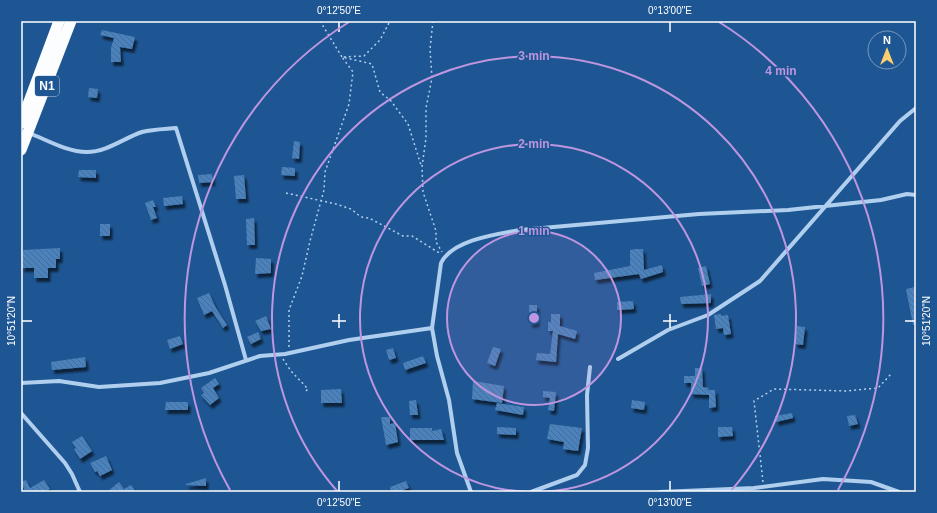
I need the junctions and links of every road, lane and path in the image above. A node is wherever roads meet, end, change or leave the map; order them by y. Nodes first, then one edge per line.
1 (59, 21) edge
2 (71, 21) edge
3 (320, 21) edge
4 (390, 21) edge
5 (433, 21) edge
6 (342, 57) junction
7 (916, 108) edge
8 (21, 124) edge
9 (28, 133) junction
10 (21, 150) edge
11 (422, 167) junction
12 (286, 193) dead end
13 (916, 195) edge
14 (320, 201) junction
15 (825, 205) junction
16 (444, 256) junction
17 (432, 328) junction
18 (286, 354) junction
19 (618, 359) dead end
20 (246, 360) junction
21 (590, 367) dead end
22 (892, 373) dead end
23 (21, 383) edge
24 (306, 392) dead end
25 (21, 413) edge
26 (764, 484) dead end
27 (80, 492) edge
28 (471, 492) edge
29 (531, 492) edge
30 (660, 492) edge
31 (899, 492) edge

1 - 8 highway, N1
2 - 9 highway, N1
3 - 6 path
4 - 6 path
5 - 11 path
6 - 11 path
6 - 14 path
7 - 15 street
9 - 10 highway, N1
9 - 20 street
11 - 16 path
12 - 14 path
13 - 15 street
14 - 16 path
14 - 18 path
15 - 16 street
15 - 19 street
16 - 17 street
17 - 18 street
17 - 28 street
18 - 20 street
18 - 24 path
20 - 23 street
21 - 29 street
22 - 26 path
25 - 27 street
30 - 31 street

